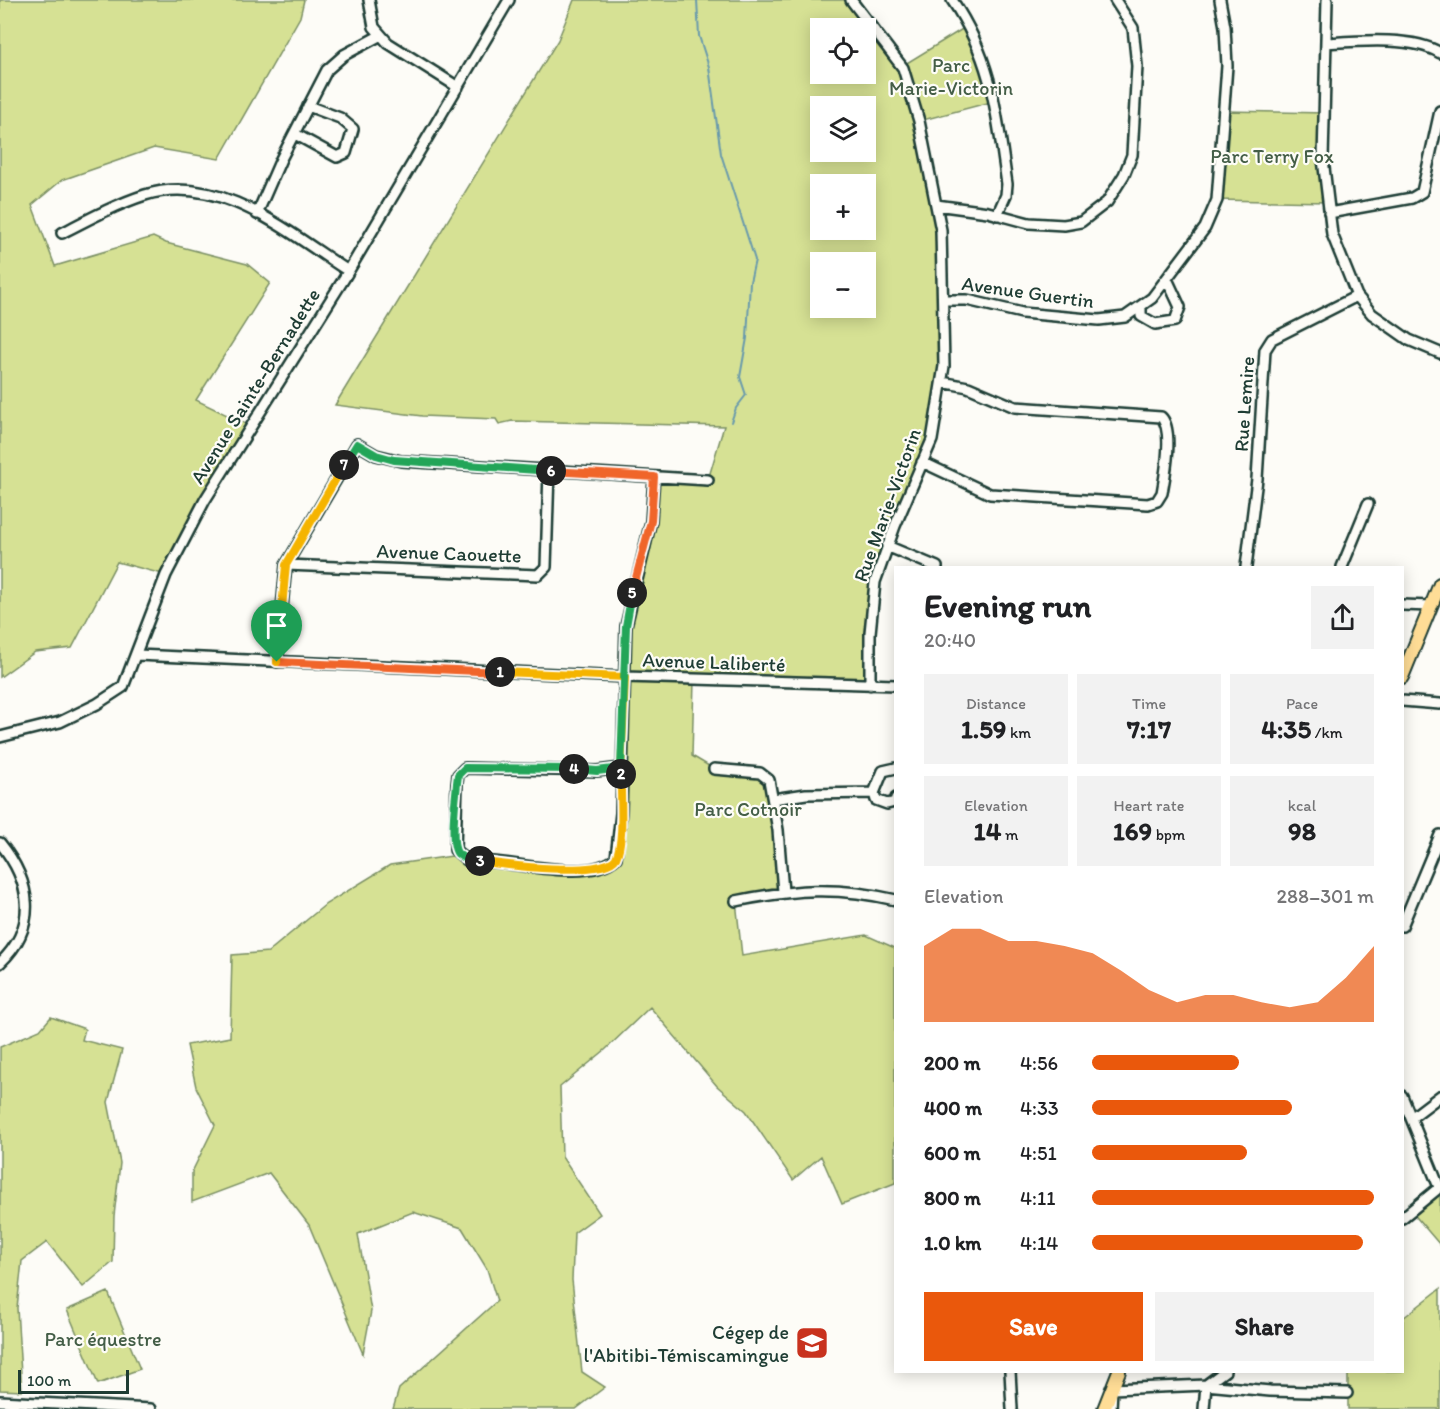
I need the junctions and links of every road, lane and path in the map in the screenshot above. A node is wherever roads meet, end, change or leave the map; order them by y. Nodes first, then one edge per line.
1 (369, 0) edge
2 (509, 0) edge
3 (851, 0) edge
4 (952, 0) edge
5 (1115, 0) edge
6 (1220, 0) edge
7 (1327, 0) edge
8 (381, 35) junction
9 (1326, 43) junction
10 (1440, 53) edge
11 (458, 87) junction
12 (308, 106) junction
13 (1440, 111) edge
14 (295, 134) junction
15 (936, 205) junction
16 (1329, 213) junction
17 (257, 214) junction
18 (997, 215) junction
19 (62, 233) dead end
20 (348, 271) junction
21 (1167, 279) junction
22 (1357, 296) junction
23 (944, 300) junction
24 (1140, 309) junction
25 (1440, 353) edge
26 (942, 382) junction
27 (922, 462) junction
28 (549, 471) junction
29 (654, 477) junction
30 (708, 480) dead end
31 (1368, 504) dead end
32 (887, 546) junction
33 (286, 565) junction
34 (935, 566) edge
35 (1246, 566) edge
36 (1342, 566) edge
37 (1440, 584) edge
38 (1404, 605) edge
39 (1431, 606) junction
40 (137, 655) junction
41 (277, 662) junction
42 (1404, 672) edge
43 (625, 677) junction
44 (870, 685) junction
45 (894, 685) edge
46 (1404, 701) edge
47 (1440, 704) edge
48 (0, 737) edge
49 (621, 768) junction
50 (894, 768) edge
51 (714, 769) dead end
52 (874, 793) junction
53 (773, 799) junction
54 (894, 802) edge
55 (1440, 835) edge
56 (0, 843) edge
57 (783, 892) junction
58 (894, 900) edge
59 (736, 901) dead end
60 (1404, 921) edge
61 (0, 963) edge
62 (1440, 1096) edge
63 (1404, 1101) edge
64 (1411, 1118) junction
65 (1440, 1187) edge
66 (1404, 1216) edge
67 (1010, 1373) edge
68 (1118, 1373) edge
69 (1222, 1373) edge
70 (1206, 1385) junction
71 (1112, 1389) junction
72 (1347, 1393) dead end
73 (0, 1401) edge
74 (151, 1409) edge
75 (1012, 1409) edge
76 (1104, 1409) edge
77 (1111, 1409) edge
78 (1204, 1409) edge

1 - 8 street
2 - 11 street, Avenue Sainte-Bernadette
3 - 15 street, Rue Marie-Victorin
4 - 18 street
5 - 18 street
6 - 21 street, Avenue Guertin
7 - 9 street
8 - 11 street
8 - 12 street
9 - 10 street
9 - 16 street
11 - 20 street, Avenue Sainte-Bernadette
12 - 14 street
12 - 14 street
13 - 16 street
14 - 17 street
15 - 18 street
15 - 23 street, Rue Marie-Victorin
16 - 22 street
17 - 19 street
17 - 20 street
20 - 40 street, Avenue Sainte-Bernadette
21 - 24 street, Avenue Guertin
21 - 24 street
22 - 25 street
22 - 35 street, Rue Lemire
23 - 24 street, Avenue Guertin
23 - 26 street, Rue Marie-Victorin
26 - 27 street, Rue Marie-Victorin
26 - 27 street
27 - 32 street, Rue Marie-Victorin
28 - 29 street
28 - 33 street
28 - 33 street, Avenue Caouette
29 - 30 street
29 - 43 street
31 - 36 street
32 - 34 street
32 - 44 street, Rue Marie-Victorin
33 - 41 street
37 - 39 main road
38 - 39 street
39 - 42 main road
40 - 41 street, Avenue Laliberté
40 - 48 street, Avenue Sainte-Bernadette
41 - 43 street, Avenue Laliberté
43 - 44 street, Avenue Laliberté
43 - 49 street
44 - 45 street, Avenue Laliberté
46 - 47 street
49 - 49 street
50 - 52 street
51 - 53 street
52 - 53 street
52 - 54 street
53 - 57 street
55 - 60 street
56 - 61 street
57 - 58 street
57 - 59 street
62 - 64 street
63 - 64 street
64 - 65 street
65 - 66 street
67 - 75 street
68 - 71 main road
69 - 70 street
70 - 71 street
70 - 72 street
70 - 78 street
71 - 76 main road
71 - 77 street
73 - 74 street

